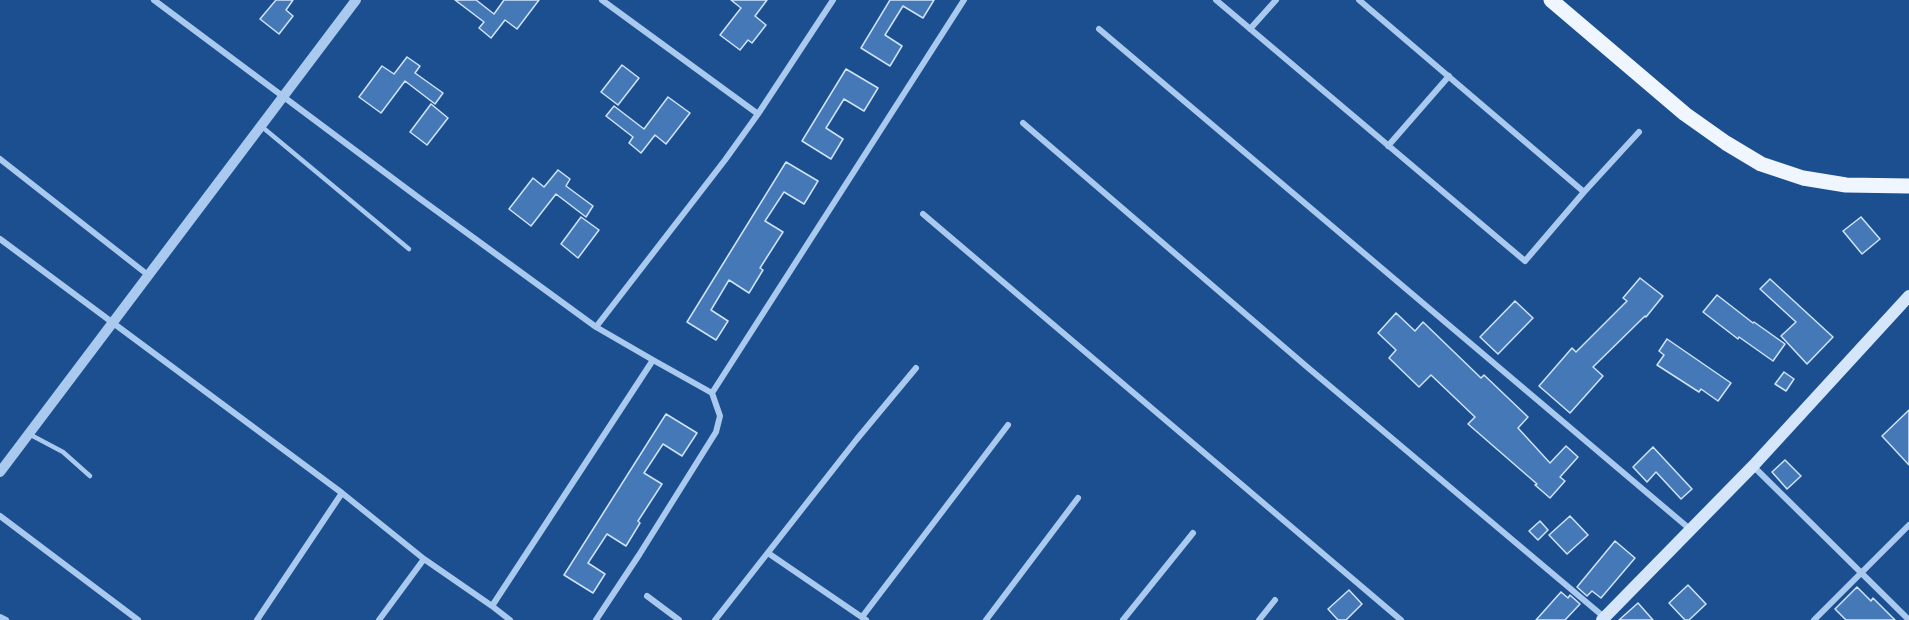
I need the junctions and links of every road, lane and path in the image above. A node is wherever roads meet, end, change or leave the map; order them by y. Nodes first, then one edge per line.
1 (154, 0) edge
2 (356, 0) edge
3 (602, 0) edge
4 (833, 0) edge
5 (964, 0) edge
6 (1216, 0) edge
7 (1276, 0) edge
8 (1359, 0) edge
9 (1551, 0) edge
10 (1099, 29) dead end
11 (1250, 29) junction
12 (1449, 76) junction
13 (283, 97) junction
14 (758, 114) junction
15 (1023, 123) dead end
16 (261, 126) junction
17 (1639, 132) dead end
18 (1388, 146) junction
19 (0, 159) edge
20 (1909, 186) edge
21 (1584, 192) junction
22 (923, 214) dead end
23 (0, 239) edge
24 (409, 249) dead end
25 (148, 276) junction
26 (1909, 296) edge
27 (112, 323) junction
28 (596, 327) junction
29 (653, 360) junction
30 (916, 368) dead end
31 (712, 393) junction
32 (1008, 425) dead end
33 (29, 434) junction
34 (1753, 465) junction
35 (0, 472) edge
36 (90, 476) dead end
37 (342, 493) junction
38 (1078, 498) dead end
39 (0, 516) edge
40 (1909, 525) edge
41 (1692, 530) junction
42 (1193, 532) dead end
43 (768, 553) junction
44 (424, 559) junction
45 (1861, 573) junction
46 (647, 596) dead end
47 (1275, 600) dead end
48 (492, 606) junction
49 (0, 617) edge
50 (864, 618) edge
51 (1603, 619) edge
52 (6, 620) edge
53 (138, 620) edge
54 (256, 620) edge
55 (379, 620) edge
56 (510, 620) edge
57 (596, 620) edge
58 (679, 620) edge
59 (715, 620) edge
60 (986, 620) edge
61 (1123, 620) edge
62 (1259, 620) edge
63 (1401, 620) edge
64 (1814, 620) edge
65 (1909, 620) edge

1 - 13 street
2 - 13 street
3 - 14 street
4 - 14 street
5 - 31 street
6 - 11 street
7 - 11 street
8 - 12 street
9 - 20 main road
10 - 41 street
11 - 18 street
12 - 18 street
12 - 21 street
13 - 16 street
13 - 28 street
14 - 28 street
15 - 51 street
16 - 24 lane
16 - 25 street
17 - 21 street
18 - 21 street
19 - 25 street
22 - 63 street
23 - 27 street
25 - 27 street
26 - 34 main road
27 - 33 street
27 - 37 street
28 - 29 street
29 - 31 street
29 - 48 street
30 - 43 street
31 - 57 street
32 - 50 street
33 - 35 street
33 - 36 lane
34 - 41 main road
34 - 45 street
37 - 44 street
37 - 54 street
38 - 60 street
39 - 53 street
40 - 45 street
41 - 51 main road
42 - 61 street
43 - 50 street
43 - 59 street
44 - 48 street
44 - 55 street
45 - 64 street
45 - 65 street
46 - 58 street
47 - 62 street
48 - 56 street
49 - 52 street

